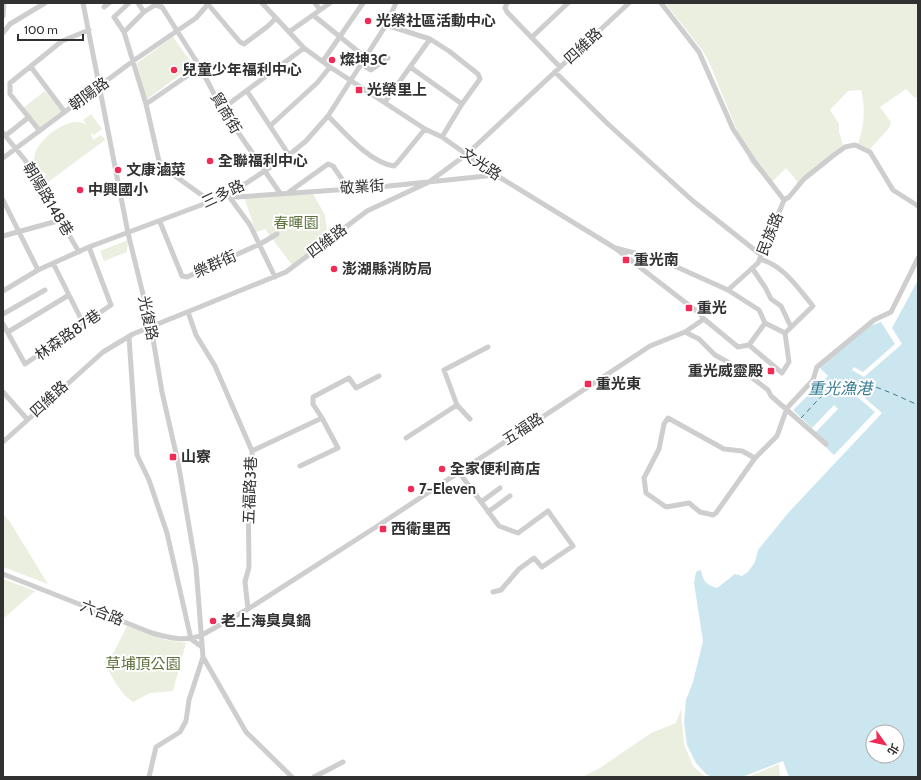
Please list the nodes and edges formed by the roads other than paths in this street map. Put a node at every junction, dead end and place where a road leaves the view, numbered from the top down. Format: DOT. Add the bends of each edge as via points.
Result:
graph roads {
  1 [pos="4,3"];
  2 [pos="44,3"];
  3 [pos="83,3"];
  4 [pos="109,3"];
  5 [pos="129,3"];
  6 [pos="138,3"];
  7 [pos="208,3"];
  8 [pos="262,3"];
  9 [pos="315,3"];
  10 [pos="330,3"];
  11 [pos="363,3"];
  12 [pos="396,3"];
  13 [pos="507,3"];
  14 [pos="568,3"];
  15 [pos="629,3"];
  16 [pos="661,3"];
  17 [pos="104,8"];
  18 [pos="320,10"];
  19 [pos="144,12"];
  20 [pos="313,15"];
  21 [pos="3,16"];
  22 [pos="276,18"];
  23 [pos="386,25"];
  24 [pos="89,30"];
  25 [pos="176,31"];
  26 [pos="124,32"];
  27 [pos="289,32"];
  28 [pos="3,33"];
  29 [pos="338,37"];
  30 [pos="532,37"];
  31 [pos="430,39"];
  32 [pos="304,48"];
  33 [pos="365,57"];
  34 [pos="388,58"];
  35 [pos="133,61"];
  36 [pos="323,61"];
  37 [pos="361,64"];
  38 [pos="31,67"];
  39 [pos="200,67"];
  40 [pos="330,67"];
  41 [pos="410,67"];
  42 [pos="560,67"];
  43 [pos="556,72"];
  44 [pos="351,81"];
  45 [pos="100,86"];
  46 [pos="247,91"];
  47 [pos="385,102"];
  48 [pos="146,104"];
  49 [pos="462,104"];
  50 [pos="222,109"];
  51 [pos="64,111"];
  52 [pos="328,116"];
  53 [pos="29,117"];
  54 [pos="270,126"];
  55 [pos="425,129"];
  56 [pos="39,130"];
  57 [pos="4,134"];
  58 [pos="442,137"];
  59 [pos="16,147"];
  60 [pos="467,154"];
  61 [pos="289,155"];
  62 [pos="3,158"];
  63 [pos="264,173"];
  64 [pos="496,175"];
  65 [pos="430,182"];
  66 [pos="348,188"];
  67 [pos="288,193"];
  68 [pos="280,194"];
  69 [pos="228,195"];
  70 [pos="3,200"];
  71 [pos="784,200"];
  72 [pos="210,201"];
  73 [pos="918,206"];
  74 [pos="61,220"];
  75 [pos="160,222"];
  76 [pos="20,231"];
  77 [pos="128,233"];
  78 [pos="277,234"];
  79 [pos="3,236"];
  80 [pos="260,244"];
  81 [pos="89,247"];
  82 [pos="615,248"];
  83 [pos="79,252"];
  84 [pos="760,257"];
  85 [pos="918,258"];
  86 [pos="53,263"];
  87 [pos="752,268"];
  88 [pos="38,270"];
  89 [pos="275,277"];
  90 [pos="45,290"];
  91 [pos="728,290"];
  92 [pos="3,291"];
  93 [pos="69,296"];
  94 [pos="188,312"];
  95 [pos="3,314"];
  96 [pos="704,319"];
  97 [pos="83,323"];
  98 [pos="765,323"];
  99 [pos="3,324"];
  100 [pos="792,326"];
  101 [pos="151,327"];
  102 [pos="8,332"];
  103 [pos="685,332"];
  104 [pos="785,333"];
  105 [pos="128,337"];
  106 [pos="749,344"];
  107 [pos="488,347"];
  108 [pos="379,376"];
  109 [pos="3,392"];
  110 [pos="457,405"];
  111 [pos="787,408"];
  112 [pos="322,418"];
  113 [pos="27,419"];
  114 [pos="470,419"];
  115 [pos="406,438"];
  116 [pos="3,442"];
  117 [pos="826,444"];
  118 [pos="252,451"];
  119 [pos="755,458"];
  120 [pos="300,466"];
  121 [pos="458,471"];
  122 [pos="500,488"];
  123 [pos="510,496"];
  124 [pos="481,502"];
  125 [pos="488,512"];
  126 [pos="3,574"];
  127 [pos="493,592"];
  128 [pos="248,609"];
  129 [pos="202,635"];
  130 [pos="191,640"];
  131 [pos="202,647"];
  132 [pos="203,657"];
  133 [pos="343,762"];
  134 [pos="149,777"];
  135 [pos="292,777"];
  136 [pos="314,777"];
  1 -- 21 [label="street"];
  2 -- 28 [label="street" via="10,24"];
  3 -- 24 [label="street, 光復路"];
  4 -- 17 [label="street"];
  5 -- 26 [label="street" via="114,17"];
  6 -- 19 [label="street"];
  7 -- 22 [label="street" via="244,44"];
  7 -- 25 [label="street" via="196,18"];
  8 -- 22 [label="street, 文光路"];
  9 -- 18 [label="street"];
  10 -- 18 [label="street"];
  11 -- 29 [label="street"];
  12 -- 23 [label="street, 三多路"];
  13 -- 30 [label="street" via="507,12"];
  14 -- 30 [label="street"];
  15 -- 42 [label="street, 四維路"];
  16 -- 71 [label="street" via="699,52 733,129"];
  18 -- 20 [label="street"];
  19 -- 25 [label="street, 貿商街" via="158,5 162,7"];
  19 -- 26 [label="street"];
  20 -- 27 [label="street"];
  20 -- 29 [label="street"];
  22 -- 27 [label="street, 文光路"];
  23 -- 31 [label="street"];
  23 -- 33 [label="street, 三多路"];
  24 -- 38 [label="street" via="62,41"];
  24 -- 45 [label="street, 光復路"];
  25 -- 35 [label="street, 朝陽路"];
  25 -- 39 [label="street, 貿商街"];
  26 -- 35 [label="street"];
  27 -- 32 [label="street, 文光路"];
  29 -- 33 [label="street"];
  29 -- 36 [label="street"];
  30 -- 42 [label="street"];
  31 -- 41 [label="street"];
  31 -- 49 [label="street" via="478,74 480,79"];
  32 -- 36 [label="street, 文光路"];
  32 -- 46 [label="street"];
  33 -- 37 [label="street, 三多路"];
  34 -- 37 [label="street" via="370,70"];
  35 -- 45 [label="street, 朝陽路"];
  35 -- 48 [label="street"];
  36 -- 40 [label="street, 文光路"];
  37 -- 44 [label="street, 三多路"];
  38 -- 51 [label="street"];
  38 -- 53 [label="street" via="10,83 10,94"];
  39 -- 48 [label="street"];
  39 -- 50 [label="street, 貿商街"];
  40 -- 44 [label="street, 文光路"];
  40 -- 54 [label="street" via="317,83"];
  41 -- 47 [label="street"];
  41 -- 49 [label="street"];
  42 -- 43 [label="street, 四維路"];
  43 -- 60 [label="street, 四維路"];
  43 -- 84 [label="street" via="609,125"];
  44 -- 47 [label="street, 文光路"];
  44 -- 52 [label="street, 三多路"];
  45 -- 51 [label="street, 朝陽路"];
  45 -- 77 [label="street, 光復路"];
  46 -- 50 [label="street"];
  46 -- 54 [label="street"];
  47 -- 55 [label="street, 文光路"];
  48 -- 72 [label="street" via="164,168"];
  49 -- 58 [label="street"];
  50 -- 63 [label="street, 貿商街"];
  51 -- 56 [label="street, 朝陽路"];
  52 -- 55 [label="street" via="363,151 394,166"];
  52 -- 61 [label="street, 三多路" via="306,141"];
  53 -- 56 [label="street"];
  53 -- 57 [label="street"];
  54 -- 61 [label="street"];
  55 -- 58 [label="street, 文光路"];
  56 -- 59 [label="street, 朝陽路"];
  57 -- 59 [label="street, 朝陽路148巷"];
  58 -- 60 [label="street, 文光路"];
  59 -- 62 [label="street, 朝陽路"];
  59 -- 74 [label="street, 朝陽路148巷"];
  60 -- 64 [label="street, 文光路"];
  60 -- 65 [label="street, 四維路"];
  61 -- 63 [label="street, 三多路"];
  63 -- 68 [label="street, 貿商街"];
  63 -- 69 [label="street, 三多路"];
  64 -- 65 [label="street, 敬業街"];
  64 -- 82 [label="street, 文光路"];
  65 -- 66 [label="street, 敬業街"];
  65 -- 89 [label="street, 四維路" via="368,211 286,272"];
  66 -- 67 [label="street, 敬業街"];
  66 -- 67 [label="street" via="333,166 328,164"];
  67 -- 68 [label="street, 敬業街"];
  68 -- 69 [label="street, 敬業街" via="237,197"];
  69 -- 72 [label="street, 三多路"];
  69 -- 80 [label="street" via="250,225"];
  70 -- 76 [label="street"];
  71 -- 73 [label="street, 民族路" via="804,179 845,147 855,145 870,152 893,190"];
  71 -- 84 [label="street, 民族路"];
  72 -- 75 [label="street, 三多路"];
  74 -- 76 [label="street"];
  74 -- 83 [label="street, 朝陽路148巷"];
  75 -- 77 [label="street, 三多路"];
  75 -- 80 [label="street, 樂群街" via="182,276 187,277"];
  76 -- 79 [label="street"];
  76 -- 88 [label="street"];
  77 -- 81 [label="street, 三多路"];
  77 -- 101 [label="street, 光復路"];
  78 -- 80 [label="street, 樂群街"];
  80 -- 89 [label="street"];
  81 -- 83 [label="street, 三多路"];
  81 -- 97 [label="street, 林森路87巷" via="111,305"];
  82 -- 91 [label="street" via="659,259"];
  82 -- 96 [label="street, 文光路"];
  83 -- 86 [label="street, 三多路"];
  84 -- 87 [label="street, 民族路"];
  84 -- 100 [label="street" via="785,272 813,306"];
  85 -- 111 [label="street" via="891,312 874,320 817,366 813,380"];
  86 -- 88 [label="street, 三多路"];
  86 -- 93 [label="street"];
  87 -- 91 [label="street, 民族路"];
  87 -- 100 [label="street" via="771,300 781,306"];
  88 -- 92 [label="street, 三多路"];
  89 -- 94 [label="street, 四維路"];
  90 -- 95 [label="street"];
  91 -- 98 [label="street" via="760,310"];
  93 -- 97 [label="street"];
  93 -- 102 [label="street"];
  94 -- 101 [label="street, 四維路"];
  94 -- 118 [label="street, 五福路3巷" via="196,335 215,366"];
  96 -- 103 [label="street, 五福路"];
  96 -- 106 [label="street, 文光路" via="738,347"];
  97 -- 102 [label="street, 林森路87巷" via="26,364"];
  98 -- 104 [label="street"];
  98 -- 106 [label="street"];
  99 -- 102 [label="street"];
  100 -- 104 [label="street"];
  101 -- 105 [label="street, 四維路"];
  101 -- 129 [label="street, 光復路" via="194,550"];
  103 -- 111 [label="street" via="699,339 715,356 742,370"];
  103 -- 121 [label="street, 五福路" via="650,346"];
  104 -- 106 [label="street" via="789,362 782,373"];
  105 -- 113 [label="street, 四維路" via="103,352"];
  105 -- 130 [label="street" via="138,455 167,533"];
  107 -- 110 [label="street" via="444,370"];
  108 -- 112 [label="street" via="356,388 349,378 314,397 313,404"];
  109 -- 113 [label="street"];
  110 -- 114 [label="street"];
  110 -- 115 [label="street"];
  111 -- 117 [label="street"];
  111 -- 119 [label="street" via="777,436"];
  112 -- 118 [label="street"];
  112 -- 120 [label="street" via="338,448"];
  113 -- 116 [label="street, 四維路"];
  118 -- 128 [label="street, 五福路3巷" via="252,478 248,481 249,567 245,582"];
  119 -- 119 [label="street" via="714,515 700,512 689,503 666,507 646,493 644,478 659,449 664,424 668,418 724,449 742,451"];
  121 -- 124 [label="street"];
  121 -- 128 [label="street, 五福路"];
  122 -- 124 [label="street"];
  123 -- 125 [label="street"];
  124 -- 125 [label="street"];
  125 -- 127 [label="street" via="499,526 518,533 548,511 573,546 542,568 534,558 519,569 501,590"];
  126 -- 130 [label="street, 六合路" via="152,633"];
  128 -- 129 [label="street, 五福路"];
  129 -- 130 [label="street"];
  129 -- 131 [label="street, 光復路"];
  130 -- 131 [label="street"];
  131 -- 132 [label="street, 光復路"];
  132 -- 134 [label="street" via="189,700 186,721 180,732 156,747"];
  132 -- 135 [label="street" via="246,732"];
  133 -- 136 [label="street"];
}
